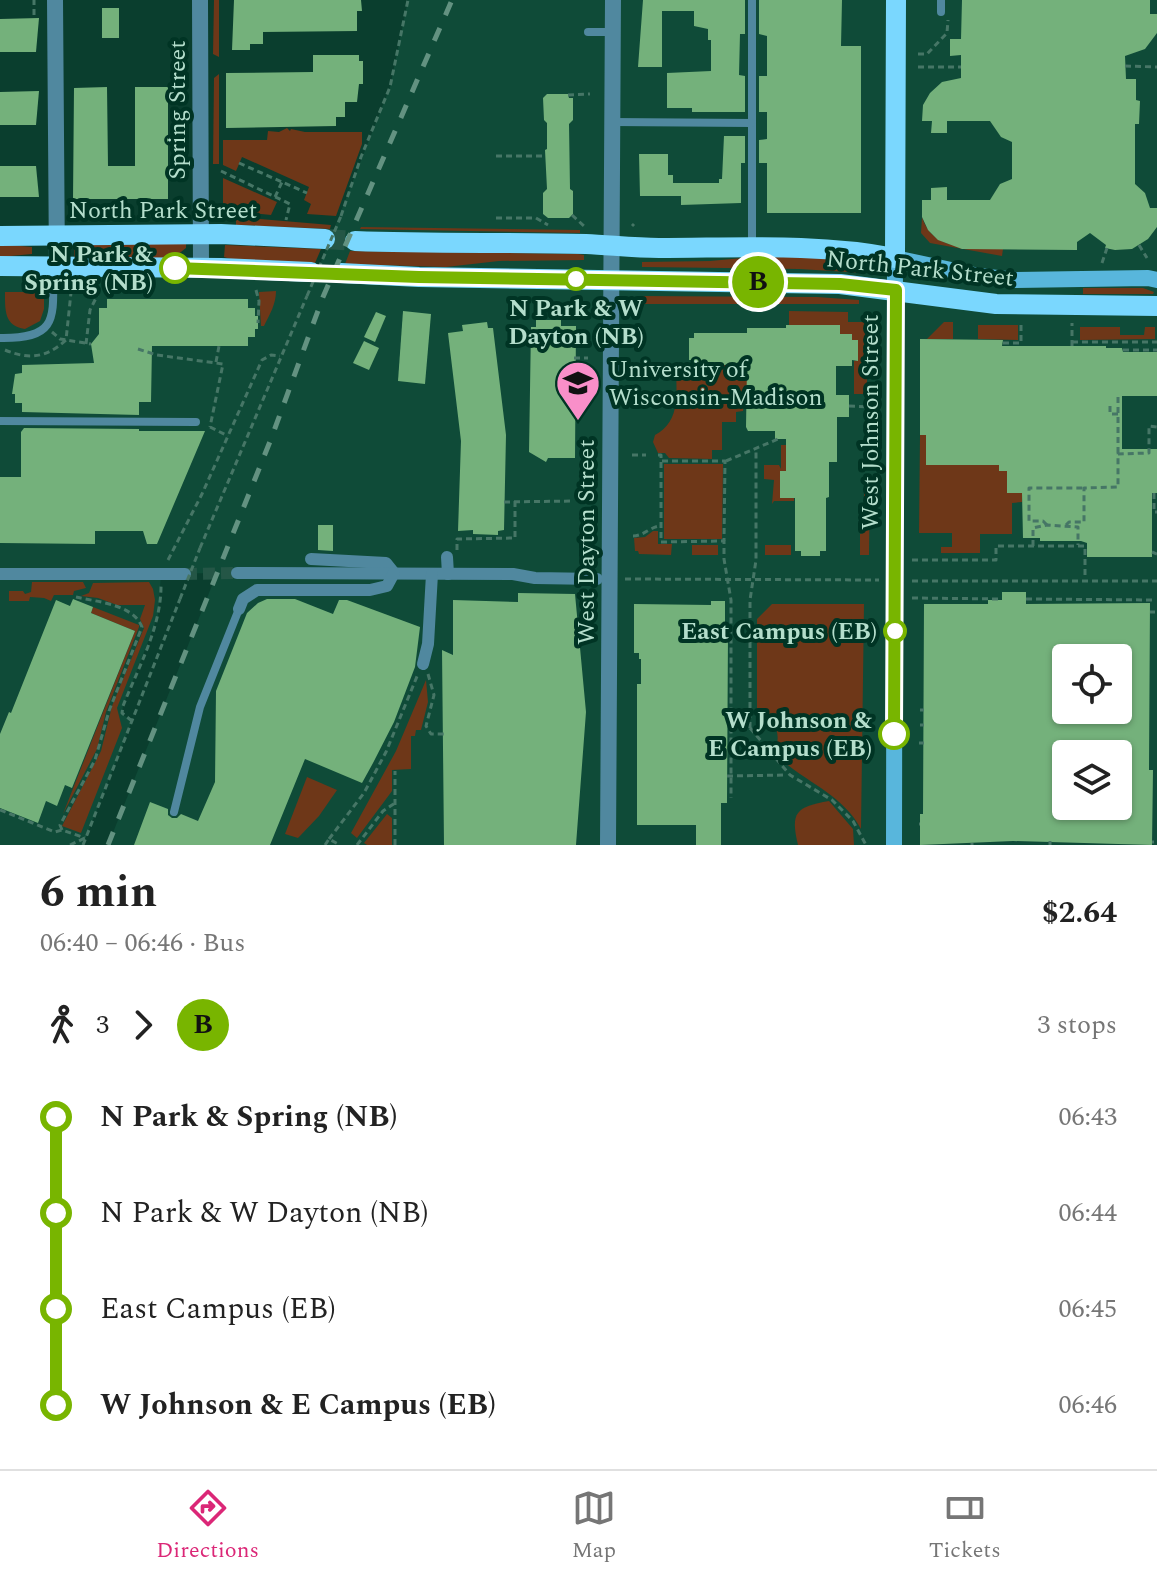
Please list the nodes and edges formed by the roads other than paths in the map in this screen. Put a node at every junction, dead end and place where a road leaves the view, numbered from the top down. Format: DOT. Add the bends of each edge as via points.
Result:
graph roads {
  1 [pos="55,0"];
  2 [pos="200,0"];
  3 [pos="613,0"];
  4 [pos="752,0"];
  5 [pos="896,0"];
  6 [pos="941,0"];
  7 [pos="944,11"];
  8 [pos="588,32"];
  9 [pos="612,32"];
  10 [pos="612,122"];
  11 [pos="752,123"];
  12 [pos="201,234"];
  13 [pos="0,236"];
  14 [pos="57,236"];
  15 [pos="325,239"];
  16 [pos="355,241"];
  17 [pos="612,247"];
  18 [pos="752,247"];
  19 [pos="895,258"];
  20 [pos="0,266"];
  21 [pos="55,266"];
  22 [pos="201,268"];
  23 [pos="311,272"];
  24 [pos="341,273"];
  25 [pos="610,279"];
  26 [pos="1157,280"];
  27 [pos="896,290"];
  28 [pos="1157,306"];
  29 [pos="0,338"];
  30 [pos="0,421"];
  31 [pos="196,422"];
  32 [pos="447,557"];
  33 [pos="311,559"];
  34 [pos="237,573"];
  35 [pos="394,573"];
  36 [pos="0,574"];
  37 [pos="185,574"];
  38 [pos="432,574"];
  39 [pos="453,574"];
  40 [pos="597,579"];
  41 [pos="239,609"];
  42 [pos="422,666"];
  43 [pos="174,812"];
  44 [pos="608,845"];
  45 [pos="894,845"];
  1 -- 14 [label="street"];
  2 -- 12 [label="street, Spring Street"];
  3 -- 9 [label="street, West Dayton Street"];
  4 -- 11 [label="lane"];
  5 -- 19 [label="main road, West Johnson Street"];
  6 -- 7 [label="lane"];
  8 -- 9 [label="lane"];
  9 -- 10 [label="street, West Dayton Street"];
  10 -- 11 [label="lane"];
  10 -- 17 [label="street, West Dayton Street"];
  11 -- 18 [label="lane"];
  12 -- 14 [label="main road, North Park Street"];
  12 -- 15 [label="main road, North Park Street"];
  12 -- 22 [label="street, Spring Street"];
  13 -- 14 [label="main road, North Park Street"];
  14 -- 21 [label="street"];
  16 -- 17 [label="main road, North Park Street"];
  17 -- 18 [label="main road, North Park Street"];
  17 -- 25 [label="street, West Dayton Street"];
  18 -- 19 [label="main road, North Park Street"];
  19 -- 26 [label="main road, North Park Street" via="1016,280"];
  19 -- 27 [label="main road, West Johnson Street"];
  20 -- 21 [label="main road"];
  21 -- 22 [label="main road"];
  21 -- 29 [label="lane" via="46,327 31,336"];
  22 -- 23 [label="main road"];
  24 -- 25 [label="main road, North Park Street"];
  25 -- 27 [label="main road, North Park Street"];
  25 -- 44 [label="street, West Dayton Street"];
  27 -- 28 [label="main road, North Park Street" via="996,304"];
  27 -- 45 [label="main road, West Johnson Street"];
  30 -- 31 [label="lane"];
  32 -- 39 [label="street"];
  33 -- 35 [label="street" via="386,563"];
  34 -- 35 [label="street"];
  35 -- 38 [label="street"];
  35 -- 41 [label="street" via="387,586 370,590 257,590"];
  36 -- 37 [label="street"];
  38 -- 39 [label="street"];
  38 -- 42 [label="street"];
  39 -- 40 [label="street"];
  41 -- 43 [label="lane" via="200,707"];
}
